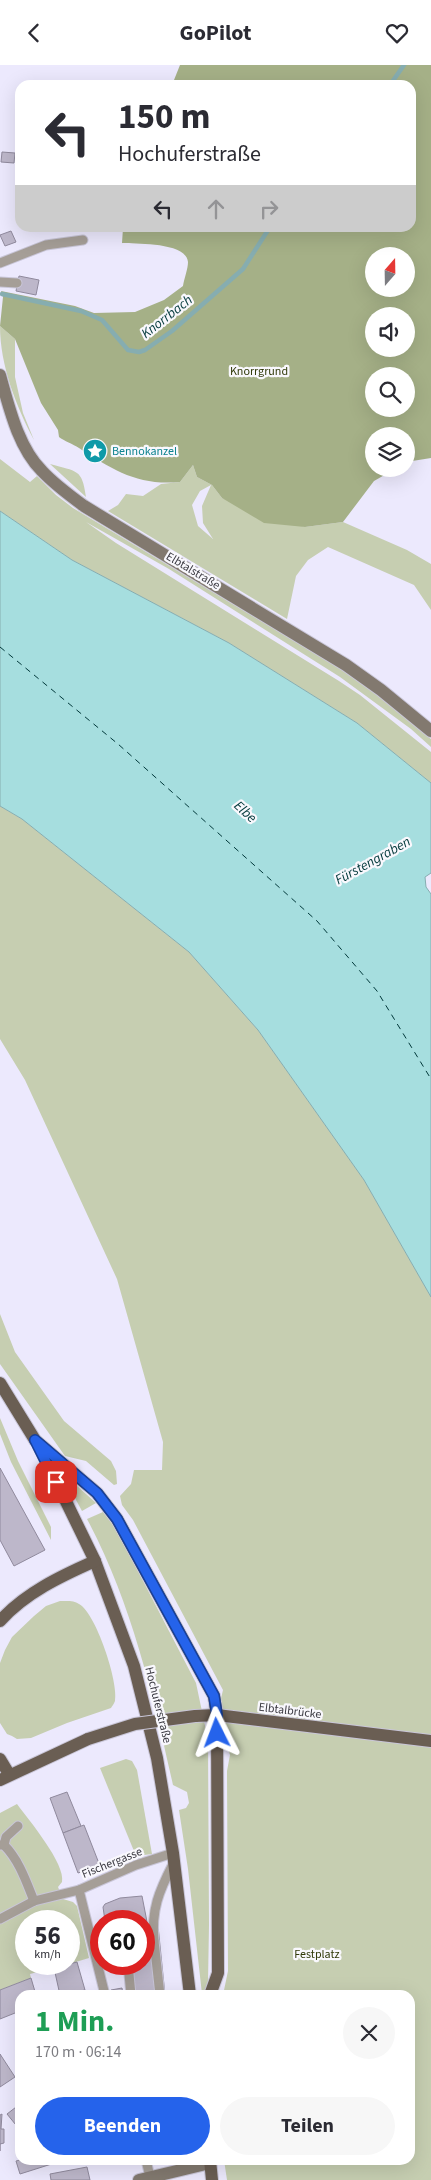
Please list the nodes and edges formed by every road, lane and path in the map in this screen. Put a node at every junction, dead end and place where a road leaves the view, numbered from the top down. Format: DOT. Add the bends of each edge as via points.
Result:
graph roads {
  1 [pos="83,240"];
  2 [pos="1,259"];
  3 [pos="0,282"];
  4 [pos="17,283"];
  5 [pos="0,375"];
  6 [pos="431,731"];
  7 [pos="0,1383"];
  8 [pos="35,1440"];
  9 [pos="95,1561"];
  10 [pos="0,1621"];
  11 [pos="217,1715"];
  12 [pos="431,1741"];
  13 [pos="0,1759"];
  14 [pos="4,1777"];
  15 [pos="18,1825"];
  16 [pos="2,1845"];
  17 [pos="173,1858"];
  18 [pos="78,1890"];
  19 [pos="34,1901"];
  20 [pos="154,1910"];
  21 [pos="0,1919"];
  22 [pos="155,1950"];
  23 [pos="129,1975"];
  24 [pos="104,1990"];
  25 [pos="131,1990"];
  26 [pos="159,1990"];
  27 [pos="189,1990"];
  28 [pos="212,1990"];
  29 [pos="146,2165"];
  30 [pos="199,2165"];
  31 [pos="210,2165"];
  32 [pos="167,2176"];
  33 [pos="145,2178"];
  34 [pos="212,2180"];
  1 -- 2 [label="lane" via="46,245"];
  3 -- 4 [label="lane"];
  5 -- 6 [label="street, Elbtalstraße" via="27,451 41,471 67,493 346,665"];
  7 -- 8 [label="main road"];
  8 -- 9 [label="main road, Hochuferstraße"];
  8 -- 11 [label="main road" via="97,1493 117,1519 214,1696"];
  9 -- 10 [label="main road" via="42,1588"];
  9 -- 17 [label="main road, Hochuferstraße" via="134,1666 157,1758"];
  11 -- 12 [label="main road, Elbtalbrücke"];
  11 -- 14 [label="main road, Elbtalbrücke, bridge" via="135,1724 88,1739"];
  11 -- 28 [label="main road" via="218,1973"];
  13 -- 14 [label="main road"];
  15 -- 16 [label="lane"];
  16 -- 19 [label="lane" via="21,1869"];
  17 -- 18 [label="lane, Fischergasse" via="136,1865"];
  17 -- 20 [label="lane" via="158,1891"];
  17 -- 27 [label="main road, Hochuferstraße"];
  18 -- 19 [label="lane"];
  18 -- 24 [label="lane, Fischergasse"];
  19 -- 21 [label="lane"];
  22 -- 26 [label="lane"];
  23 -- 25 [label="lane"];
  29 -- 33 [label="lane"];
  30 -- 32 [label="street"];
  31 -- 34 [label="main road"];
  32 -- 33 [label="street"];
}
